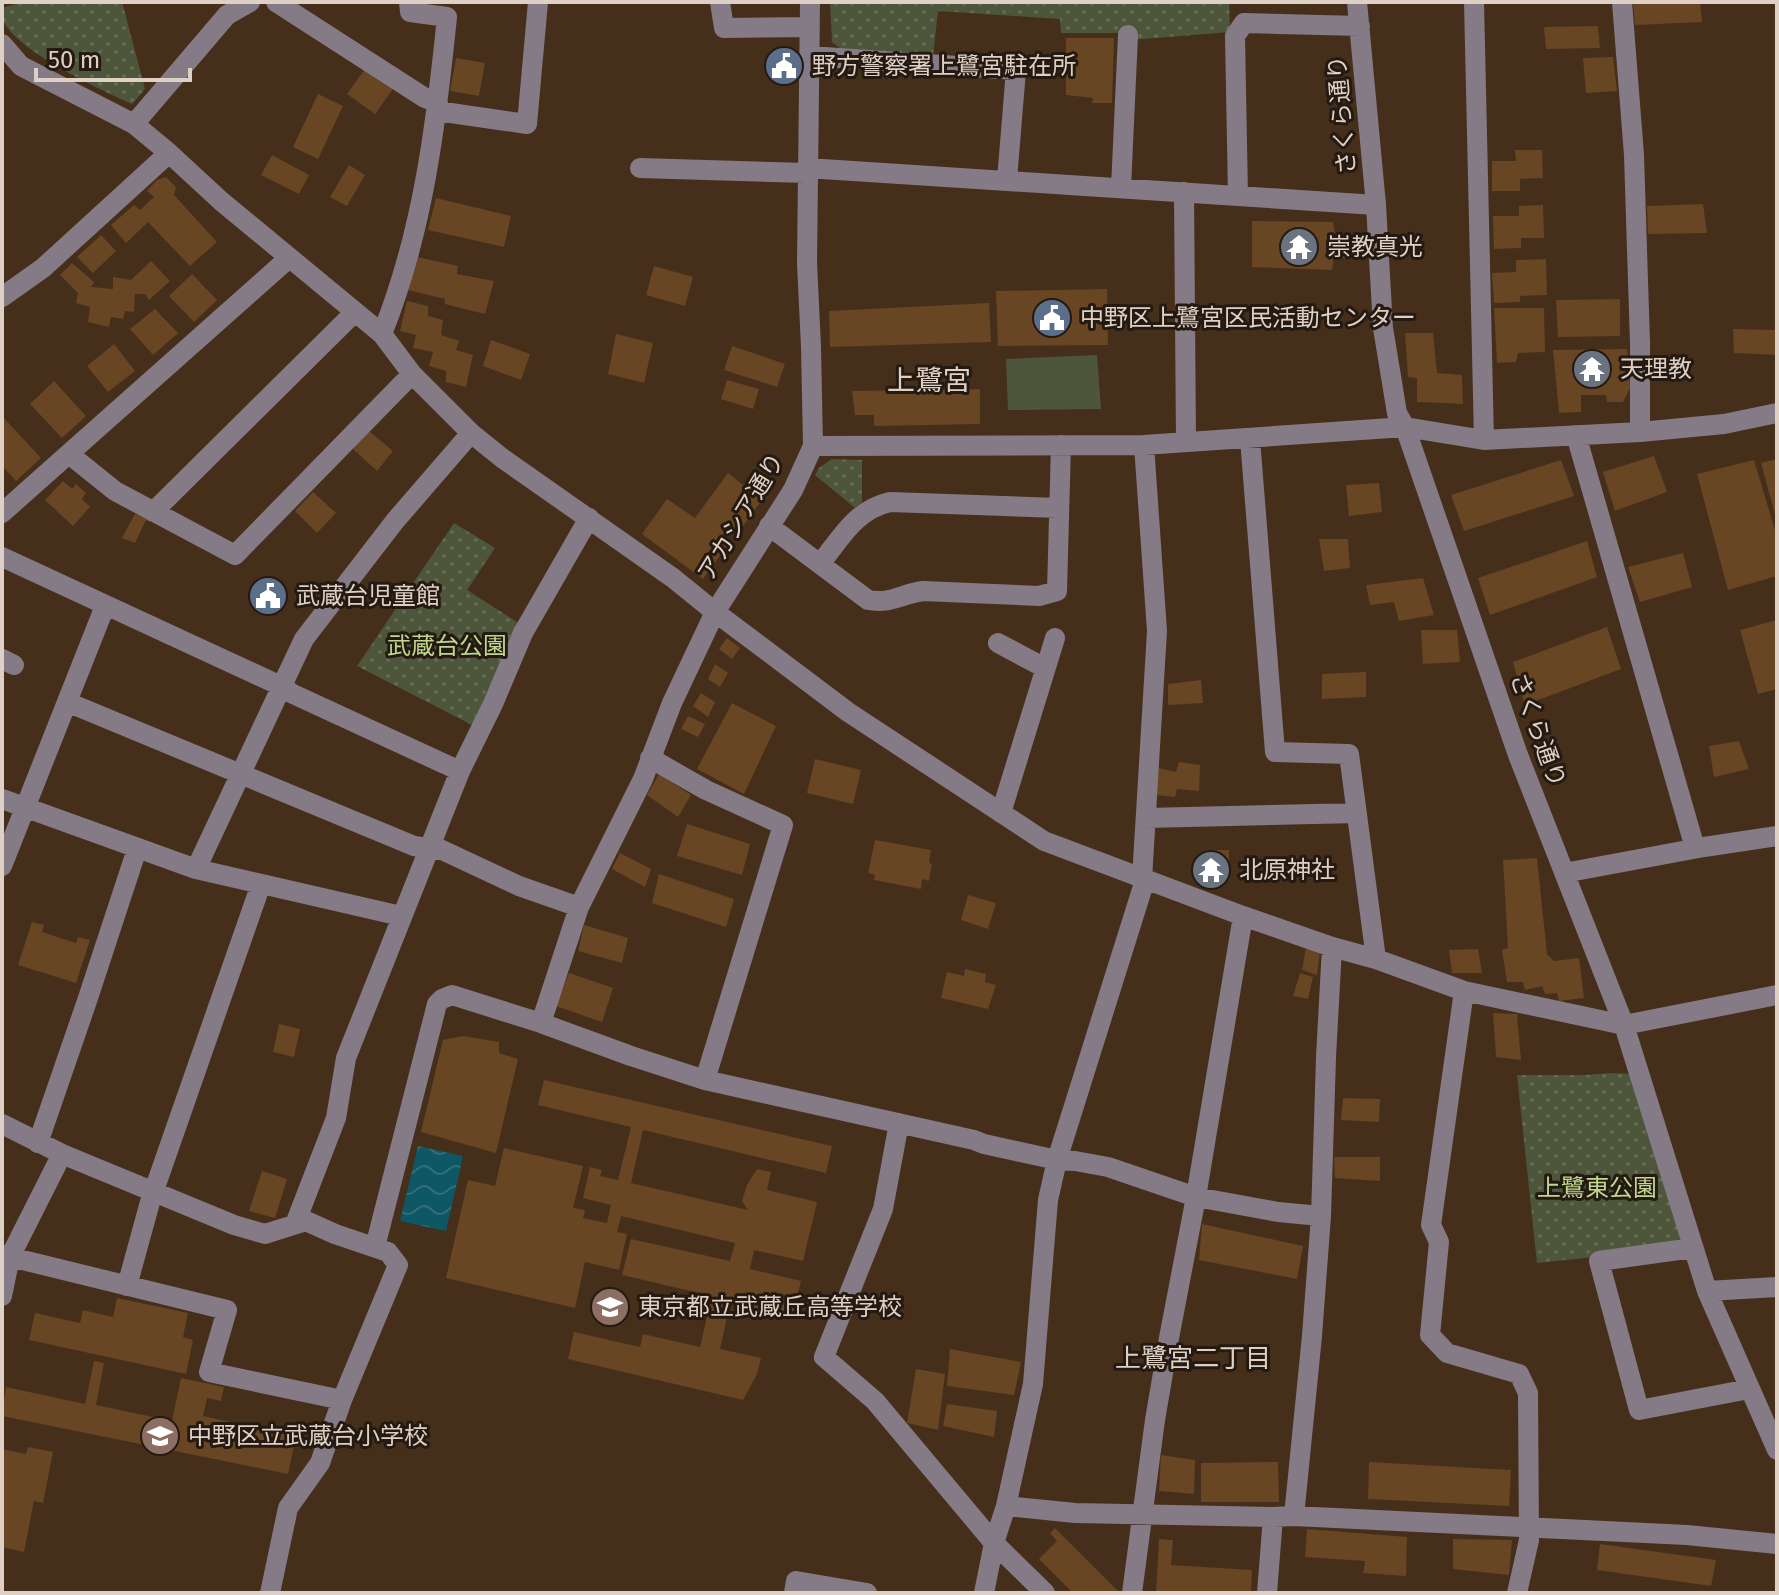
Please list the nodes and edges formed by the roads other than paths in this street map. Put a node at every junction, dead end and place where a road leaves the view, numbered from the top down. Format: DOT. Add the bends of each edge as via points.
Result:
graph roads {
  1 [pos="250,2"];
  2 [pos="276,2"];
  3 [pos="409,2"];
  4 [pos="538,2"];
  5 [pos="720,2"];
  6 [pos="810,2"];
  7 [pos="1357,2"];
  8 [pos="1474,2"];
  9 [pos="1622,2"];
  10 [pos="1360,26"];
  11 [pos="810,27"];
  12 [pos="1128,35"];
  13 [pos="2,44"];
  14 [pos="810,56"];
  15 [pos="438,107"];
  16 [pos="134,124"];
  17 [pos="169,153"];
  18 [pos="640,168"];
  19 [pos="807,170"];
  20 [pos="1007,180"];
  21 [pos="1121,188"];
  22 [pos="1184,192"];
  23 [pos="1238,196"];
  24 [pos="1376,205"];
  25 [pos="289,258"];
  26 [pos="2,297"];
  27 [pos="355,312"];
  28 [pos="382,334"];
  29 [pos="412,374"];
  30 [pos="1777,413"];
  31 [pos="1405,427"];
  32 [pos="1640,432"];
  33 [pos="471,433"];
  34 [pos="1576,435"];
  35 [pos="1250,439"];
  36 [pos="1484,440"];
  37 [pos="1186,442"];
  38 [pos="1061,445"];
  39 [pos="1144,445"];
  40 [pos="813,446"];
  41 [pos="69,454"];
  42 [pos="1059,508"];
  43 [pos="153,512"];
  44 [pos="2,513"];
  45 [pos="589,518"];
  46 [pos="769,526"];
  47 [pos="2,557"];
  48 [pos="820,564"];
  49 [pos="105,606"];
  50 [pos="715,612"];
  51 [pos="1055,638"];
  52 [pos="998,643"];
  53 [pos="1045,668"];
  54 [pos="281,686"];
  55 [pos="67,702"];
  56 [pos="650,758"];
  57 [pos="460,771"];
  58 [pos="240,773"];
  59 [pos="2,799"];
  60 [pos="25,808"];
  61 [pos="1001,813"];
  62 [pos="1357,813"];
  63 [pos="1146,818"];
  64 [pos="1777,836"];
  65 [pos="429,848"];
  66 [pos="1695,848"];
  67 [pos="137,849"];
  68 [pos="2,866"];
  69 [pos="196,869"];
  70 [pos="1564,873"];
  71 [pos="1144,880"];
  72 [pos="261,884"];
  73 [pos="579,907"];
  74 [pos="401,916"];
  75 [pos="1243,916"];
  76 [pos="1332,947"];
  77 [pos="1376,959"];
  78 [pos="1464,991"];
  79 [pos="1777,995"];
  80 [pos="541,1023"];
  81 [pos="1624,1025"];
  82 [pos="705,1080"];
  83 [pos="899,1123"];
  84 [pos="2,1124"];
  85 [pos="38,1143"];
  86 [pos="62,1154"];
  87 [pos="1057,1160"];
  88 [pos="154,1192"];
  89 [pos="1196,1197"];
  90 [pos="1321,1216"];
  91 [pos="295,1224"];
  92 [pos="375,1247"];
  93 [pos="1693,1248"];
  94 [pos="6,1256"];
  95 [pos="127,1286"];
  96 [pos="1777,1287"];
  97 [pos="1707,1291"];
  98 [pos="2,1296"];
  99 [pos="1749,1389"];
  100 [pos="342,1400"];
  101 [pos="1777,1450"];
  102 [pos="1006,1506"];
  103 [pos="1143,1515"];
  104 [pos="1283,1517"];
  105 [pos="1529,1528"];
  106 [pos="994,1543"];
  107 [pos="1777,1544"];
  108 [pos="270,1593"];
  109 [pos="794,1593"];
  110 [pos="867,1593"];
  111 [pos="984,1593"];
  112 [pos="1045,1593"];
  113 [pos="1132,1593"];
  114 [pos="1267,1593"];
  115 [pos="1517,1593"];
  1 -- 16 [label="street" via="227,15"];
  2 -- 15 [label="street"];
  3 -- 15 [label="street" via="410,12 447,17"];
  4 -- 15 [label="street" via="527,124"];
  5 -- 11 [label="street" via="724,28"];
  6 -- 11 [label="street, アカシア通り"];
  7 -- 10 [label="street, さくら通り"];
  8 -- 36 [label="street"];
  9 -- 32 [label="street" via="1634,155"];
  10 -- 23 [label="street" via="1244,23 1235,36"];
  10 -- 24 [label="street, さくら通り"];
  11 -- 14 [label="street, アカシア通り"];
  12 -- 21 [label="street"];
  13 -- 16 [label="street" via="21,66"];
  14 -- 19 [label="street, アカシア通り"];
  14 -- 20 [label="street" via="1016,70"];
  15 -- 28 [label="street" via="423,201"];
  16 -- 17 [label="street"];
  17 -- 25 [label="street"];
  17 -- 26 [label="street" via="43,268"];
  18 -- 19 [label="street"];
  19 -- 20 [label="street"];
  19 -- 40 [label="street, アカシア通り"];
  20 -- 21 [label="street"];
  21 -- 22 [label="street"];
  22 -- 23 [label="street"];
  22 -- 37 [label="street"];
  23 -- 24 [label="street"];
  24 -- 31 [label="street, さくら通り" via="1383,328 1397,413"];
  25 -- 27 [label="street"];
  25 -- 41 [label="street"];
  27 -- 28 [label="street"];
  27 -- 43 [label="street"];
  28 -- 29 [label="street"];
  29 -- 33 [label="street"];
  29 -- 43 [label="street" via="235,555"];
  30 -- 32 [label="street"];
  31 -- 35 [label="street"];
  31 -- 36 [label="street"];
  31 -- 70 [label="street, さくら通り"];
  32 -- 34 [label="street"];
  33 -- 45 [label="street"];
  33 -- 54 [label="street" via="304,639"];
  34 -- 36 [label="street"];
  34 -- 66 [label="street"];
  35 -- 37 [label="street"];
  35 -- 62 [label="street" via="1275,752 1349,754"];
  37 -- 39 [label="street"];
  38 -- 39 [label="street"];
  38 -- 40 [label="street"];
  38 -- 42 [label="street"];
  39 -- 63 [label="street" via="1157,631"];
  40 -- 46 [label="street, アカシア通り"];
  41 -- 43 [label="street" via="115,491"];
  41 -- 44 [label="street"];
  42 -- 48 [label="street" via="890,502 855,519"];
  42 -- 48 [label="street" via="1057,591 1048,594 923,591 881,602 868,600"];
  45 -- 50 [label="street"];
  45 -- 57 [label="street" via="523,633"];
  46 -- 48 [label="street"];
  46 -- 50 [label="street, アカシア通り"];
  47 -- 49 [label="street"];
  49 -- 54 [label="street"];
  49 -- 55 [label="street"];
  50 -- 56 [label="street, アカシア通り"];
  50 -- 61 [label="street" via="848,712"];
  51 -- 53 [label="street"];
  52 -- 53 [label="street"];
  53 -- 61 [label="street"];
  54 -- 57 [label="street"];
  54 -- 58 [label="street"];
  55 -- 58 [label="street"];
  55 -- 60 [label="street"];
  56 -- 73 [label="street, アカシア通り"];
  56 -- 82 [label="street" via="783,825"];
  57 -- 65 [label="street"];
  58 -- 65 [label="street"];
  58 -- 69 [label="street"];
  59 -- 60 [label="street"];
  60 -- 67 [label="street"];
  60 -- 68 [label="street"];
  61 -- 71 [label="street" via="1044,841"];
  62 -- 63 [label="street"];
  62 -- 77 [label="street"];
  63 -- 71 [label="street"];
  64 -- 66 [label="street"];
  65 -- 73 [label="street"];
  65 -- 74 [label="street"];
  66 -- 70 [label="street"];
  67 -- 69 [label="street"];
  67 -- 85 [label="street"];
  69 -- 72 [label="street"];
  70 -- 81 [label="street, さくら通り"];
  71 -- 75 [label="street"];
  71 -- 87 [label="street"];
  72 -- 74 [label="street"];
  72 -- 88 [label="street"];
  73 -- 80 [label="street, アカシア通り"];
  74 -- 91 [label="street" via="346,1058 336,1118"];
  75 -- 76 [label="street"];
  75 -- 89 [label="street"];
  76 -- 77 [label="street"];
  76 -- 90 [label="street"];
  77 -- 78 [label="street"];
  78 -- 81 [label="street"];
  78 -- 105 [label="street" via="1431,1225 1439,1242 1430,1335 1447,1353 1519,1374 1528,1393"];
  79 -- 81 [label="street"];
  80 -- 82 [label="street"];
  80 -- 92 [label="street" via="452,995 437,1004"];
  81 -- 93 [label="street, さくら通り"];
  82 -- 83 [label="street"];
  83 -- 87 [label="street"];
  83 -- 106 [label="street" via="883,1209 824,1357 875,1401"];
  84 -- 85 [label="street"];
  85 -- 86 [label="street"];
  86 -- 88 [label="street"];
  86 -- 94 [label="street"];
  87 -- 89 [label="street" via="1108,1167"];
  87 -- 102 [label="street" via="1048,1200 1033,1384"];
  88 -- 91 [label="street" via="265,1234"];
  88 -- 95 [label="street"];
  89 -- 90 [label="street"];
  89 -- 103 [label="street" via="1166,1351"];
  90 -- 104 [label="street" via="1312,1336"];
  91 -- 92 [label="street" via="306,1221"];
  92 -- 100 [label="street" via="388,1252 398,1265"];
  93 -- 97 [label="street, さくら通り"];
  93 -- 99 [label="street" via="1599,1261 1639,1410"];
  94 -- 95 [label="street"];
  94 -- 98 [label="street"];
  95 -- 100 [label="street" via="227,1310 209,1372"];
  96 -- 97 [label="street"];
  97 -- 99 [label="street, さくら通り"];
  99 -- 101 [label="street, さくら通り"];
  100 -- 108 [label="street" via="320,1463 288,1508"];
  102 -- 103 [label="street"];
  102 -- 106 [label="street"];
  103 -- 104 [label="street"];
  103 -- 113 [label="street"];
  104 -- 105 [label="street"];
  104 -- 114 [label="street"];
  105 -- 107 [label="street"];
  105 -- 115 [label="street"];
  106 -- 111 [label="street"];
  106 -- 112 [label="street"];
  109 -- 110 [label="street" via="796,1581"];
}
